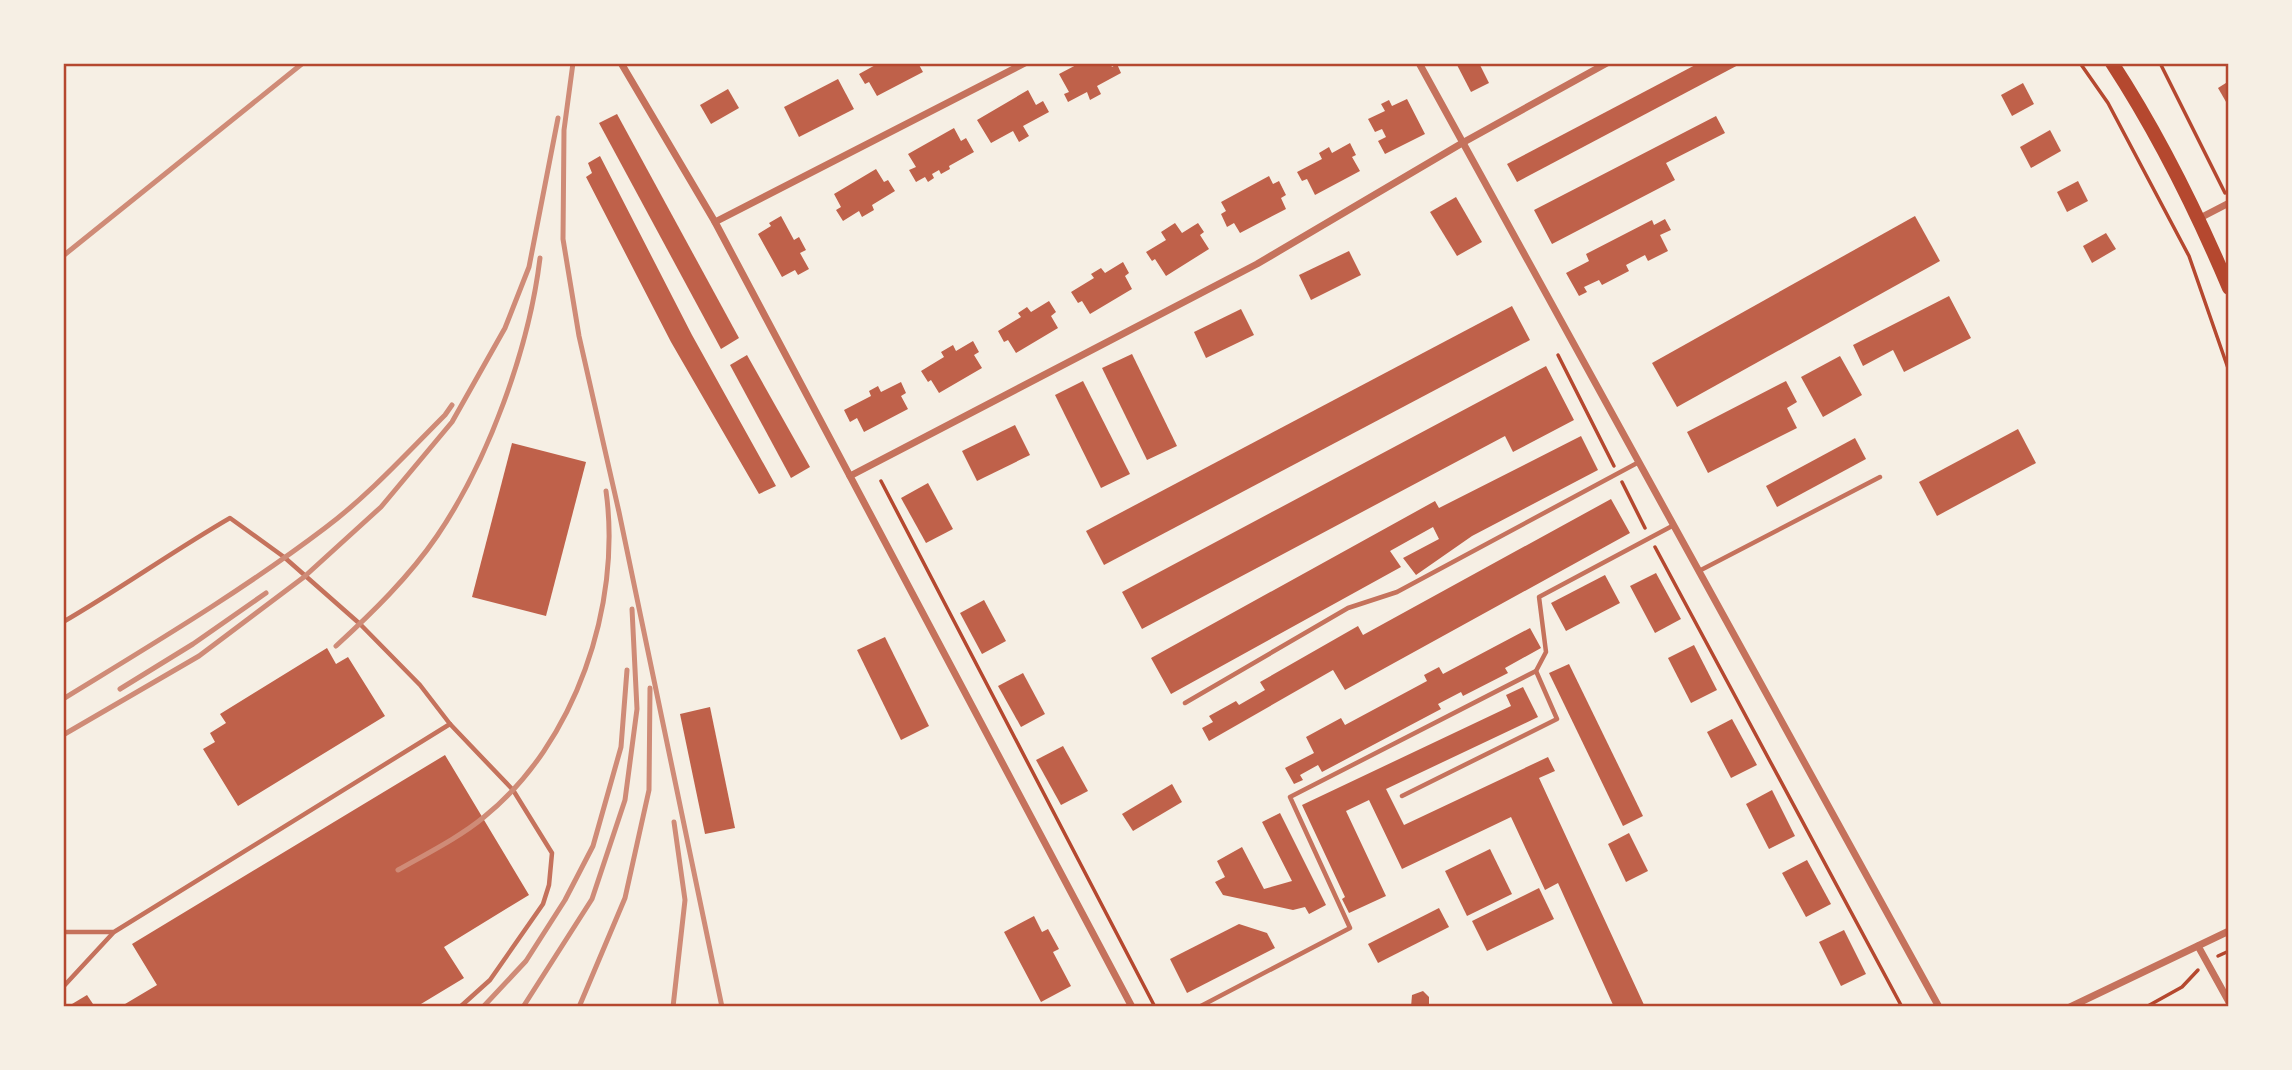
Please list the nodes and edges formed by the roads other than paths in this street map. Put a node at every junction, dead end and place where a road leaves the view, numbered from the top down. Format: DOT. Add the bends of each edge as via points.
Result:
graph roads {
  1 [pos="621,63"];
  2 [pos="1026,63"];
  3 [pos="1419,63"];
  4 [pos="1606,63"];
  5 [pos="2112,63"];
  6 [pos="1464,142"];
  7 [pos="2229,202"];
  8 [pos="2200,218"];
  9 [pos="715,222"];
  10 [pos="2229,288"];
  11 [pos="1640,461"];
  12 [pos="850,476"];
  13 [pos="1880,477"];
  14 [pos="1674,525"];
  15 [pos="1699,571"];
  16 [pos="63,622"];
  17 [pos="1536,671"];
  18 [pos="1185,703"];
  19 [pos="450,724"];
  20 [pos="1402,796"];
  21 [pos="2229,931"];
  22 [pos="63,932"];
  23 [pos="114,932"];
  24 [pos="2198,946"];
  25 [pos="63,987"];
  26 [pos="2229,1002"];
  27 [pos="460,1007"];
  28 [pos="1132,1007"];
  29 [pos="1199,1007"];
  30 [pos="1939,1007"];
  31 [pos="2070,1007"];
  1 -- 9 [label="street"];
  2 -- 9 [label="street"];
  3 -- 6 [label="street"];
  4 -- 6 [label="street"];
  5 -- 8 [label="main road" via="2144,112"];
  6 -- 11 [label="street"];
  6 -- 12 [label="street" via="1257,264"];
  7 -- 8 [label="street"];
  8 -- 10 [label="main road"];
  9 -- 12 [label="street"];
  11 -- 14 [label="street"];
  11 -- 18 [label="lane" via="1397,592 1348,608"];
  12 -- 28 [label="street"];
  13 -- 15 [label="lane"];
  14 -- 15 [label="street"];
  14 -- 17 [label="lane" via="1539,597 1546,652"];
  15 -- 30 [label="street"];
  16 -- 19 [label="lane" via="230,518 284,557 360,624 420,685"];
  17 -- 20 [label="lane" via="1557,719"];
  17 -- 29 [label="lane" via="1290,797 1350,929"];
  19 -- 23 [label="lane"];
  19 -- 27 [label="lane" via="513,790 552,853 543,904 490,980"];
  21 -- 24 [label="street"];
  22 -- 23 [label="lane"];
  23 -- 25 [label="lane"];
  24 -- 26 [label="street"];
  24 -- 31 [label="street"];
}
